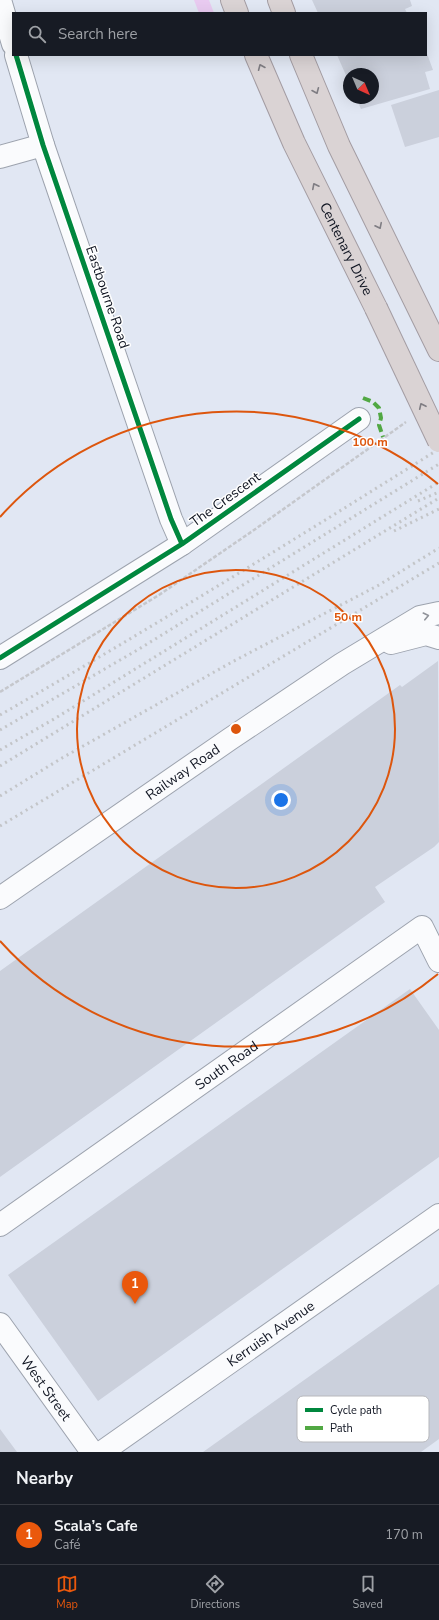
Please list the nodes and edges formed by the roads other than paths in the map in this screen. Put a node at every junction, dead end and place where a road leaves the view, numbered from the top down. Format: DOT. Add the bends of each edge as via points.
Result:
graph roads {
  1 [pos="0,0"];
  2 [pos="232,0"];
  3 [pos="278,0"];
  4 [pos="237,12"];
  5 [pos="284,12"];
  6 [pos="12,41"];
  7 [pos="16,56"];
  8 [pos="256,56"];
  9 [pos="301,56"];
  10 [pos="43,145"];
  11 [pos="0,157"];
  12 [pos="439,350"];
  13 [pos="359,419"];
  14 [pos="439,441"];
  15 [pos="182,544"];
  16 [pos="439,613"];
  17 [pos="439,638"];
  18 [pos="369,649"];
  19 [pos="0,658"];
  20 [pos="0,898"];
  21 [pos="439,961"];
  22 [pos="439,1215"];
  23 [pos="0,1225"];
  24 [pos="0,1324"];
  25 [pos="92,1452"];
  26 [pos="102,1452"];
  1 -- 6 [label="street"];
  2 -- 4 [label="highway"];
  3 -- 5 [label="highway"];
  7 -- 10 [label="street, Eastbourne Road"];
  14 -- 8 [label="highway, Centenary Drive, one-way, bridge" via="294,143"];
  9 -- 12 [label="highway, one-way" via="339,146"];
  10 -- 11 [label="street"];
  10 -- 15 [label="street, Eastbourne Road" via="171,519"];
  13 -- 15 [label="street, The Crescent"];
  15 -- 19 [label="street, The Crescent"];
  18 -- 16 [label="street, Railway Road, one-way" via="420,617"];
  17 -- 18 [label="street, Railway Road" via="426,634"];
  18 -- 20 [label="street, Railway Road" via="342,664 230,739"];
  21 -- 23 [label="street, South Road" via="422,927"];
  22 -- 26 [label="street, Kerruish Avenue"];
  24 -- 25 [label="street, West Street"];
}
